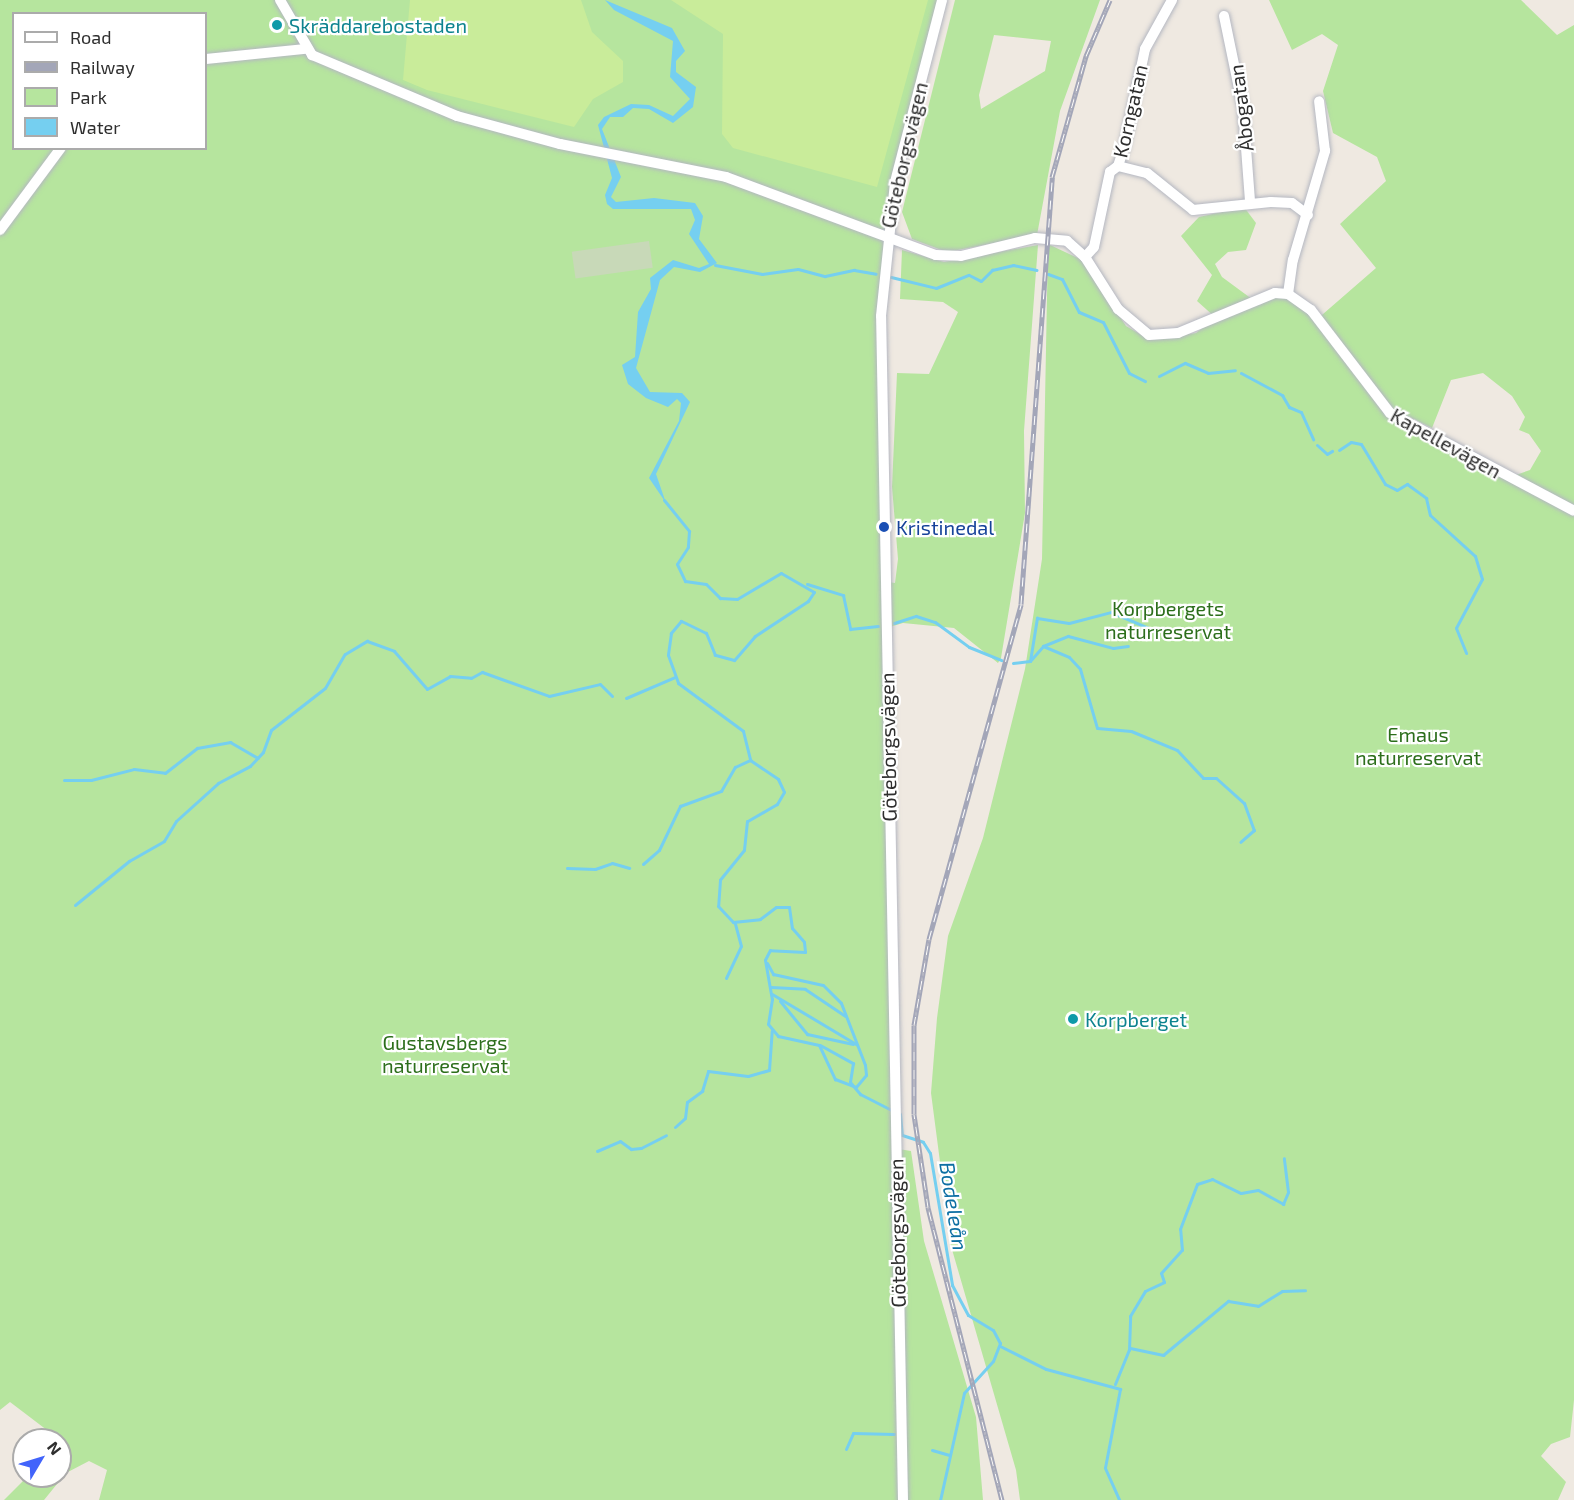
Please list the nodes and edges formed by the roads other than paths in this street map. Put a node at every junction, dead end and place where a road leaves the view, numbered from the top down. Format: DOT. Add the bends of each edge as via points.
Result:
graph roads {
  1 [pos="280,0"];
  2 [pos="942,0"];
  3 [pos="1172,0"];
  4 [pos="1224,16"];
  5 [pos="305,49"];
  6 [pos="207,59"];
  7 [pos="1319,101"];
  8 [pos="60,150"];
  9 [pos="1118,166"];
  10 [pos="1250,201"];
  11 [pos="1308,215"];
  12 [pos="0,230"];
  13 [pos="886,237"];
  14 [pos="1085,257"];
  15 [pos="1288,294"];
  16 [pos="1574,511"];
  17 [pos="903,1500"];
  1 -- 5 [label="street"];
  2 -- 13 [label="street, Göteborgsvägen"];
  3 -- 9 [label="street, Korngatan" via="1145,49"];
  4 -- 10 [label="street, Åbogatan" via="1243,108"];
  5 -- 6 [label="street"];
  5 -- 13 [label="street" via="335,68 429,107 776,192"];
  7 -- 11 [label="street" via="1325,151"];
  8 -- 12 [label="street"];
  9 -- 10 [label="street" via="1148,173 1193,210"];
  9 -- 14 [label="street, Korngatan" via="1110,172 1094,246"];
  10 -- 11 [label="street" via="1292,203"];
  11 -- 15 [label="street"];
  13 -- 14 [label="street" via="946,257 1045,237 1074,244"];
  13 -- 17 [label="street, Göteborgsvägen" via="882,378"];
  14 -- 15 [label="street" via="1118,309 1134,327 1156,337 1178,333 1275,292"];
  15 -- 16 [label="street, Kapellevägen" via="1311,310 1390,413"];
}
